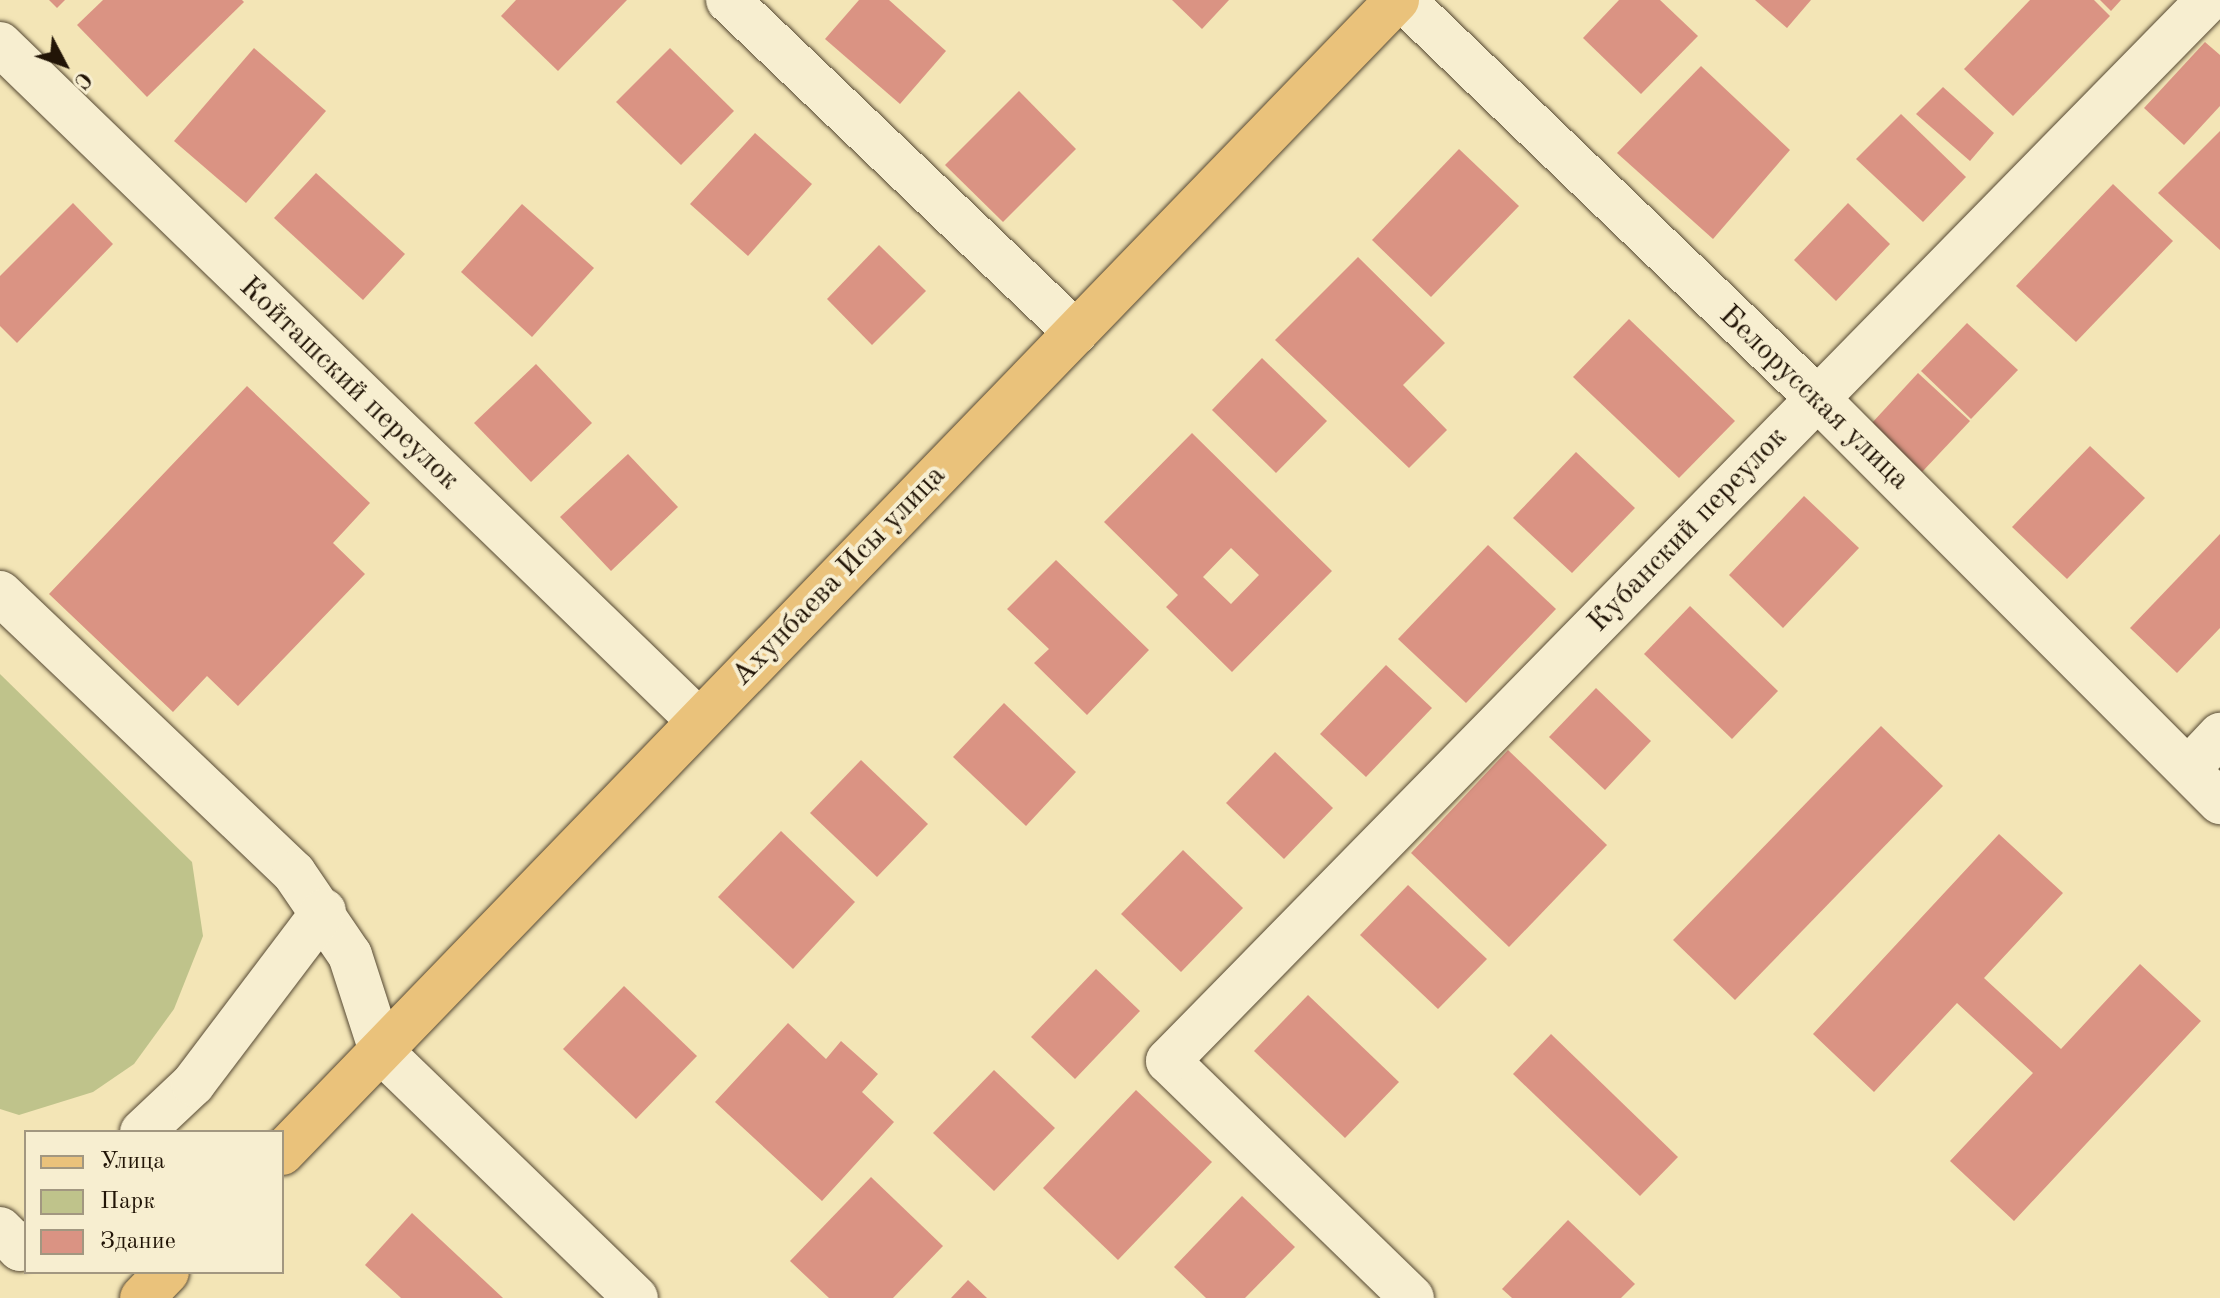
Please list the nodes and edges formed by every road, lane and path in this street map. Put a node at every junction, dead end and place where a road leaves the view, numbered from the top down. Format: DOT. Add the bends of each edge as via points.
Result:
graph roads {
  1 [pos="728,0"];
  2 [pos="1400,0"];
  3 [pos="2208,0"];
  4 [pos="0,44"];
  5 [pos="1076,332"];
  6 [pos="1817,398"];
  7 [pos="0,593"];
  8 [pos="699,721"];
  9 [pos="2220,735"];
  10 [pos="2188,769"];
  11 [pos="2220,802"];
  12 [pos="324,911"];
  13 [pos="381,1051"];
  14 [pos="144,1130"];
  15 [pos="284,1151"];
  16 [pos="0,1229"];
  17 [pos="24,1245"];
  18 [pos="165,1274"];
  19 [pos="142,1298"];
  20 [pos="636,1298"];
  21 [pos="1412,1298"];
  1 -- 5 [label="street"];
  2 -- 5 [label="main road, Ахунбаева Исы улица"];
  2 -- 6 [label="street, Белорусская улица"];
  3 -- 6 [label="street, Кубанский переулок"];
  4 -- 8 [label="street, Койташский переулок"];
  5 -- 8 [label="main road, Ахунбаева Исы улица"];
  6 -- 10 [label="street, Белорусская улица"];
  6 -- 21 [label="street, Кубанский переулок" via="1168,1061"];
  7 -- 12 [label="street" via="294,873"];
  8 -- 13 [label="main road, Ахунбаева Исы улица"];
  9 -- 10 [label="street"];
  10 -- 11 [label="street, Белорусская улица"];
  12 -- 13 [label="street" via="350,955"];
  12 -- 14 [label="street" via="193,1084"];
  13 -- 15 [label="main road, Ахунбаева Исы улица"];
  13 -- 20 [label="street"];
  16 -- 17 [label="street" via="20,1249"];
  18 -- 19 [label="main road"];
}
